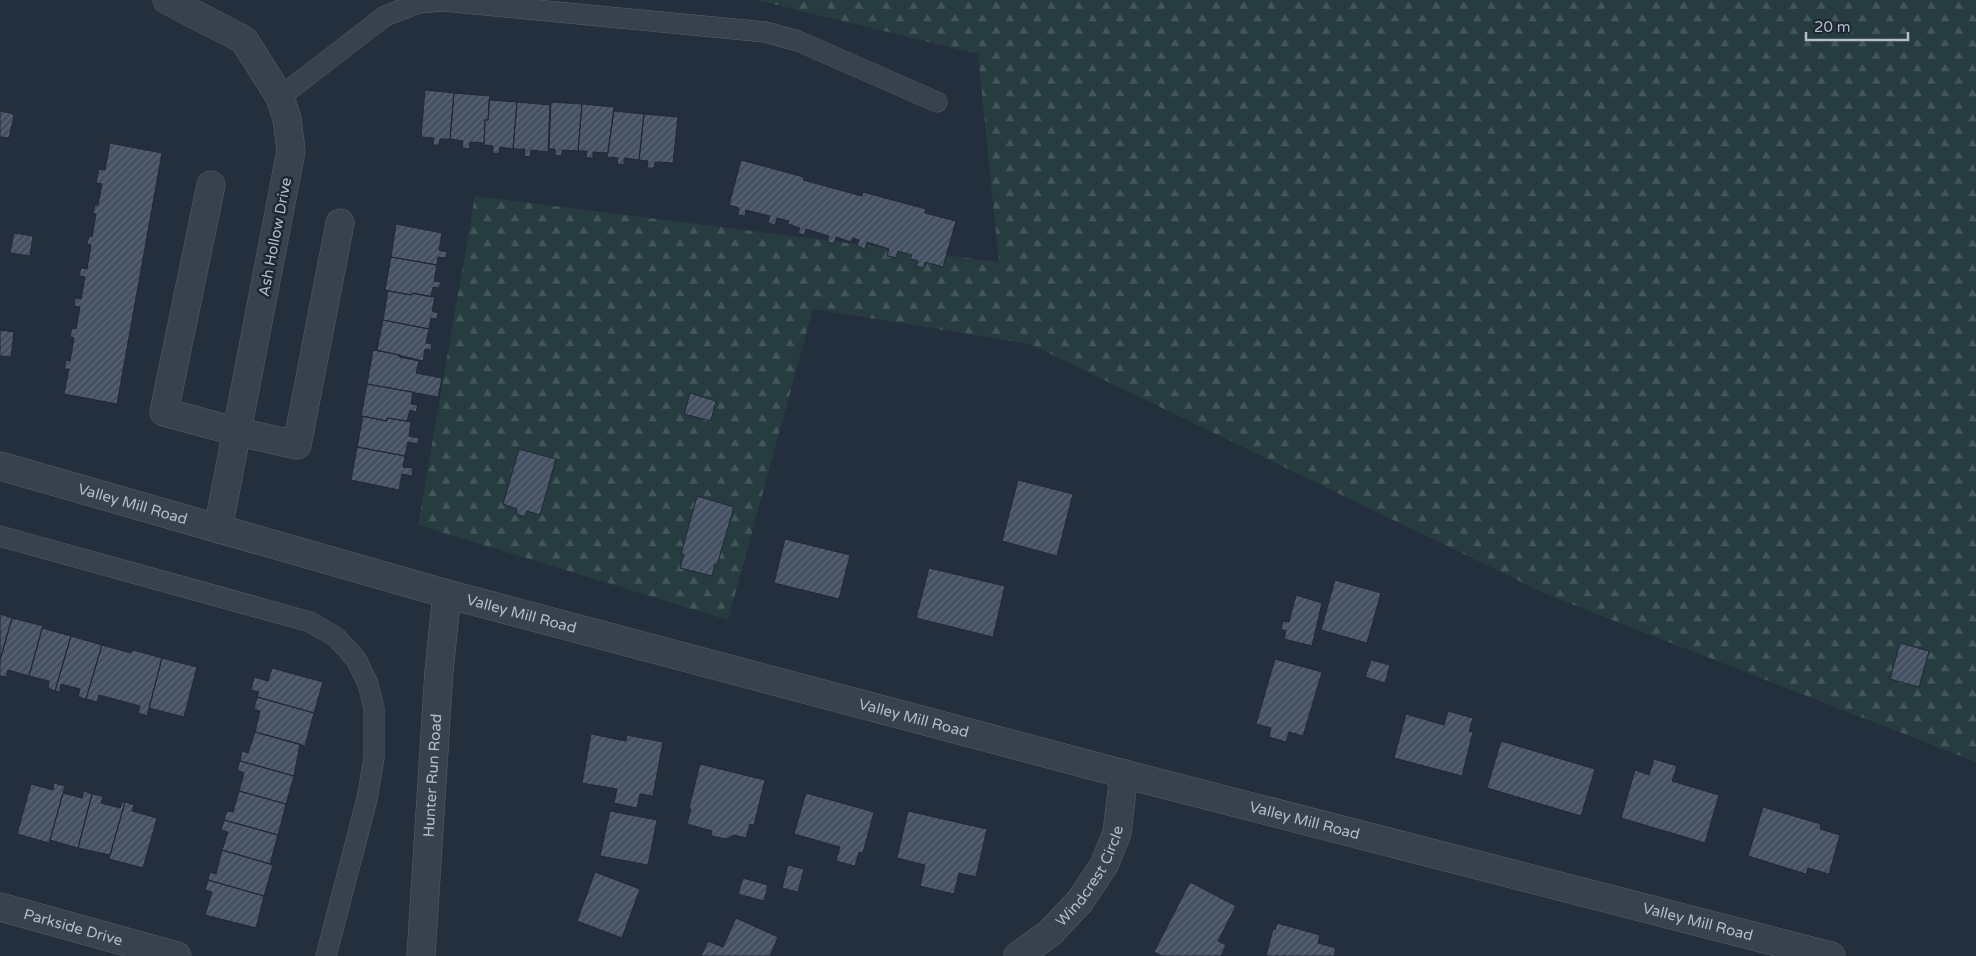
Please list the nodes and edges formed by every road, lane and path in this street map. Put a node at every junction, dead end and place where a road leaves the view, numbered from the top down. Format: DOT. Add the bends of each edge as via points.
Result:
graph roads {
  1 [pos="167,0"];
  2 [pos="280,97"];
  3 [pos="936,102"];
  4 [pos="211,185"];
  5 [pos="340,222"];
  6 [pos="238,432"];
  7 [pos="0,466"];
  8 [pos="218,529"];
  9 [pos="0,536"];
  10 [pos="447,594"];
  11 [pos="1124,774"];
  12 [pos="0,907"];
  13 [pos="177,956"];
  14 [pos="326,956"];
  15 [pos="421,956"];
  16 [pos="1018,956"];
  17 [pos="1831,956"];
  1 -- 2 [label="street, Ash Hollow Drive" via="244,40"];
  2 -- 3 [label="lane" via="385,16 419,3 443,0 765,32 798,41"];
  2 -- 6 [label="street, Ash Hollow Drive" via="291,151"];
  4 -- 6 [label="street" via="164,412"];
  5 -- 6 [label="street" via="297,445"];
  6 -- 8 [label="street, Ash Hollow Drive"];
  7 -- 8 [label="street, Valley Mill Road"];
  8 -- 10 [label="street, Valley Mill Road"];
  9 -- 14 [label="lane" via="310,622 336,637 356,659 368,684 374,708 374,758 367,799"];
  10 -- 11 [label="street, Valley Mill Road"];
  10 -- 15 [label="street, Hunter Run Road"];
  11 -- 16 [label="street, Windcrest Circle" via="1117,833 1104,865 1080,901 1056,927"];
  11 -- 17 [label="street, Valley Mill Road"];
  12 -- 13 [label="street, Parkside Drive"];
}
